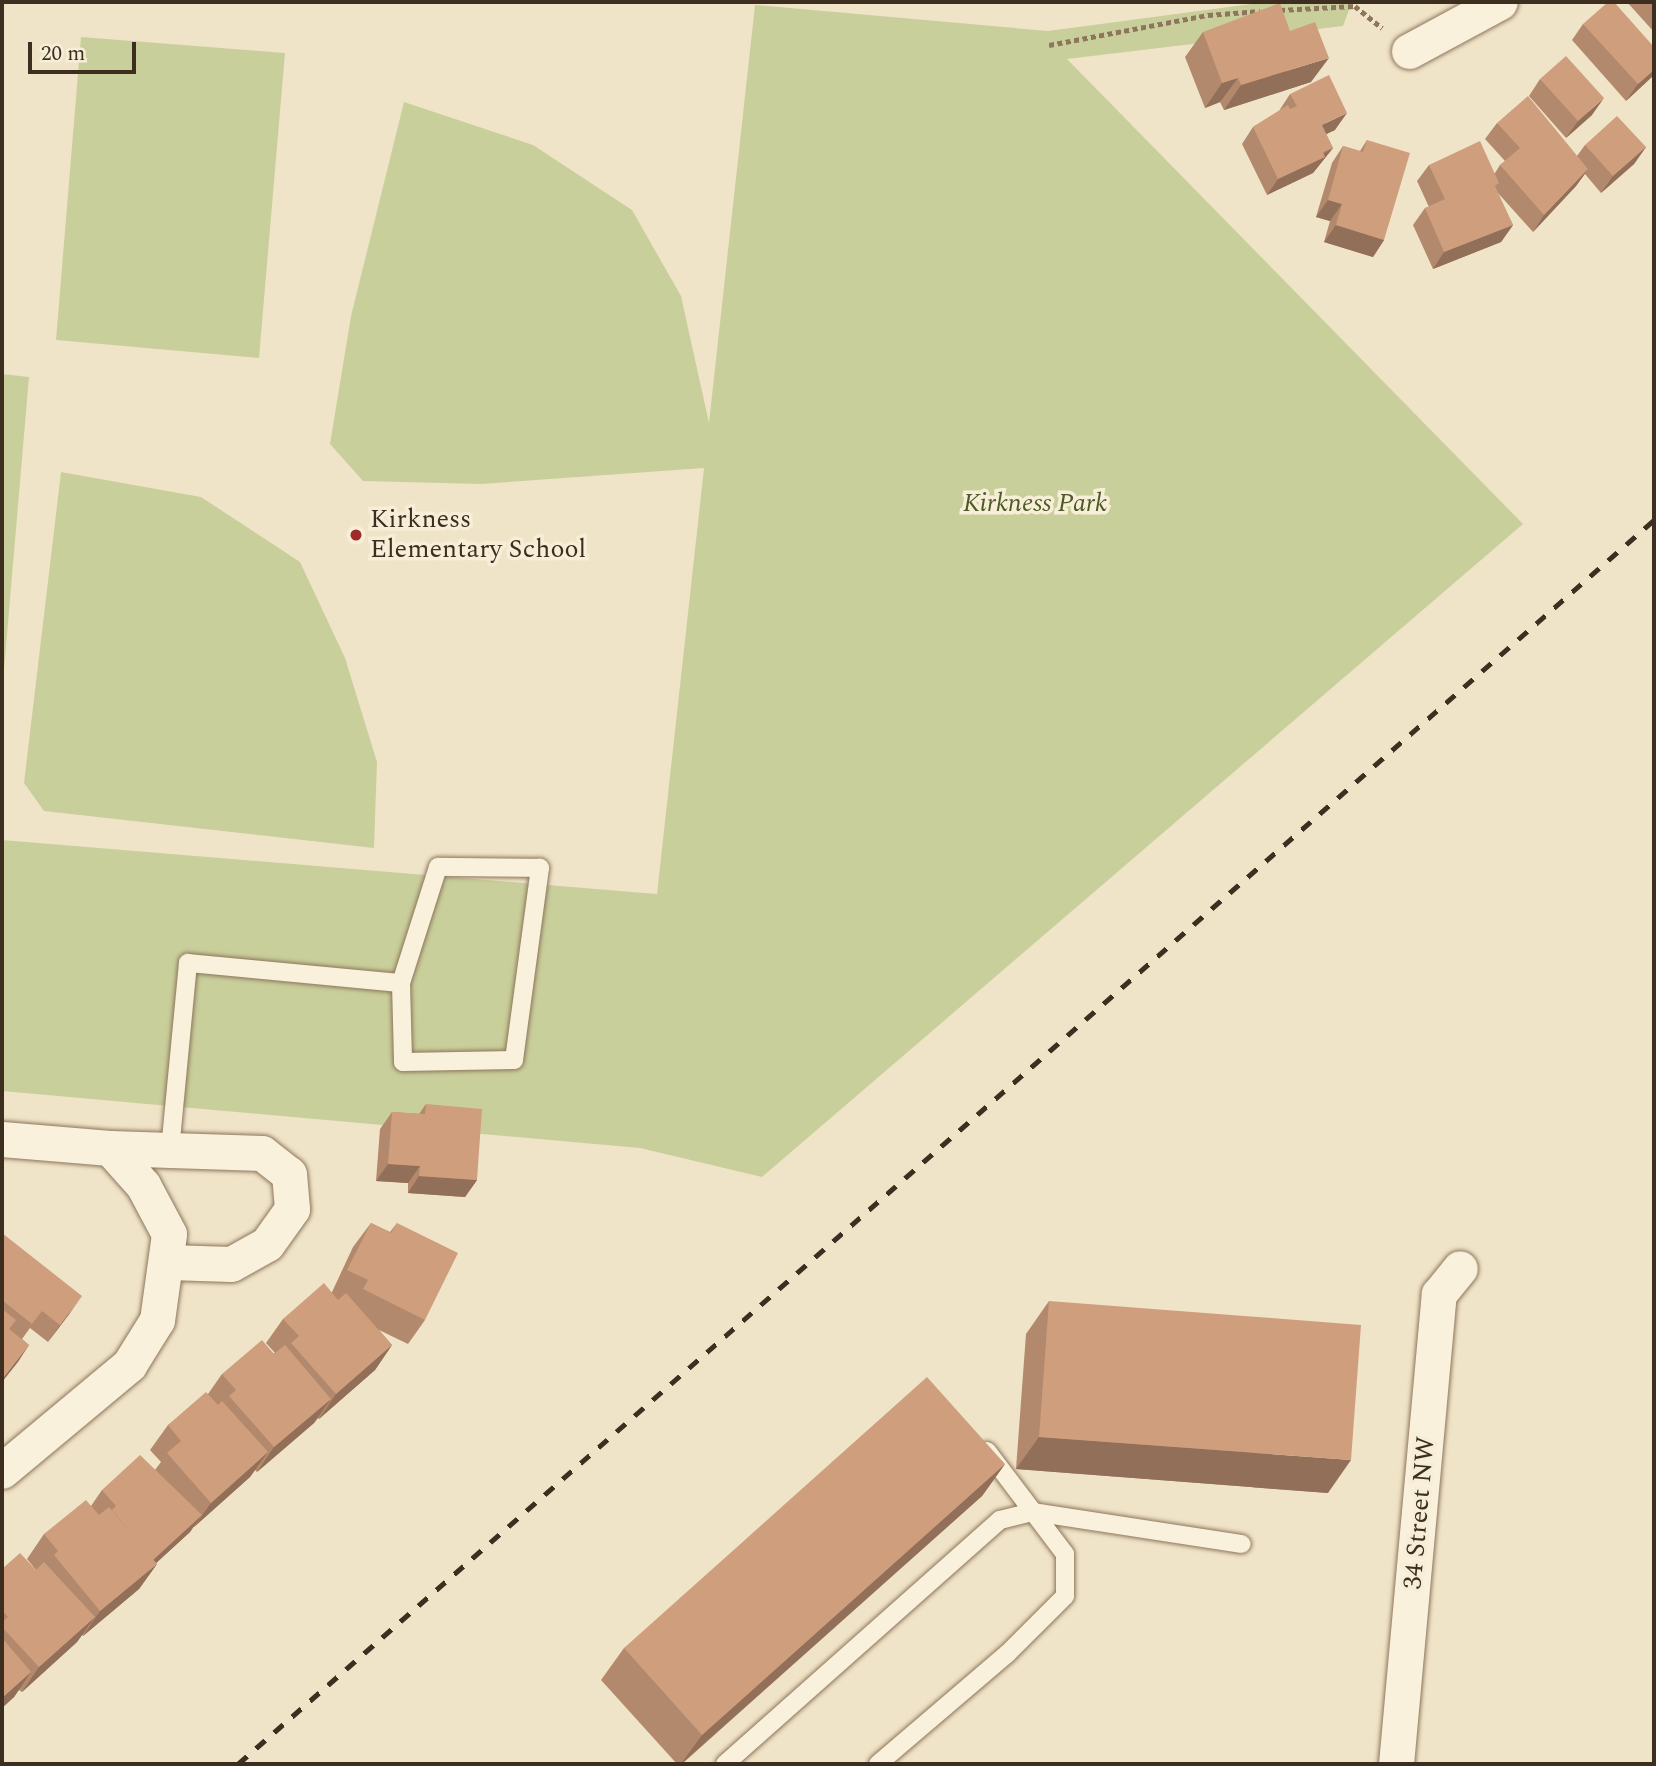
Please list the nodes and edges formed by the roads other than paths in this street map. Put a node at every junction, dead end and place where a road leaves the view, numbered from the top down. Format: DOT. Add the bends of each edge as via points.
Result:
graph roads {
  1 [pos="1500,2"];
  2 [pos="1409,51"];
  3 [pos="401,983"];
  4 [pos="2,1139"];
  5 [pos="110,1148"];
  6 [pos="170,1150"];
  7 [pos="168,1262"];
  8 [pos="1460,1268"];
  9 [pos="972,1432"];
  10 [pos="2,1471"];
  11 [pos="1032,1512"];
  12 [pos="1242,1544"];
  13 [pos="725,1764"];
  14 [pos="878,1764"];
  15 [pos="1396,1764"];
  1 -- 2 [label="street"];
  3 -- 3 [label="lane" via="404,1062 513,1060 540,868 438,867"];
  3 -- 6 [label="lane" via="188,963"];
  4 -- 5 [label="street"];
  5 -- 6 [label="street"];
  5 -- 7 [label="street" via="143,1185 163,1217 169,1234"];
  6 -- 7 [label="street" via="262,1153 289,1174 292,1209 267,1244 231,1264"];
  7 -- 10 [label="street" via="157,1320 130,1365"];
  8 -- 15 [label="street, 34 Street NW" via="1439,1294"];
  9 -- 11 [label="lane"];
  11 -- 12 [label="lane"];
  11 -- 13 [label="lane" via="991,1527"];
  11 -- 14 [label="lane" via="1065,1554 1065,1596 1007,1654"];
}
